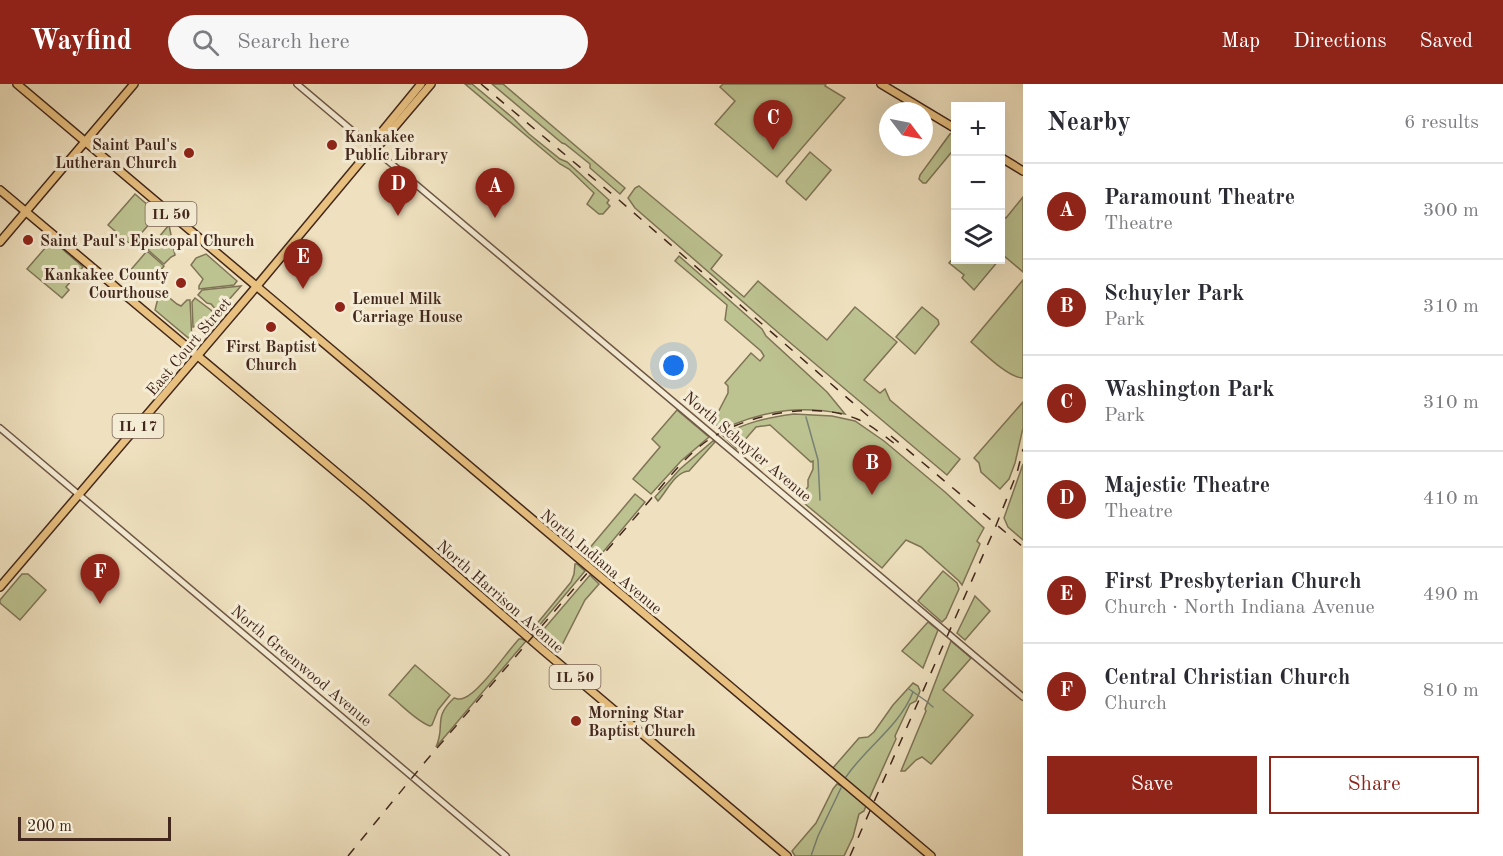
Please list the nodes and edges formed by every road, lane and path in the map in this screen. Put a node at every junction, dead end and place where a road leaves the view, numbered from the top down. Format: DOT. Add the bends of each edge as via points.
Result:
graph roads {
  1 [pos="17,84"];
  2 [pos="134,84"];
  3 [pos="297,84"];
  4 [pos="421,84"];
  5 [pos="431,84"];
  6 [pos="881,84"];
  7 [pos="951,126"];
  8 [pos="85,142"];
  9 [pos="372,148"];
  10 [pos="1005,160"];
  11 [pos="1023,171"];
  12 [pos="0,190"];
  13 [pos="26,212"];
  14 [pos="0,242"];
  15 [pos="256,287"];
  16 [pos="197,356"];
  17 [pos="0,428"];
  18 [pos="79,495"];
  19 [pos="0,587"];
  20 [pos="1023,697"];
  21 [pos="506,856"];
  22 [pos="787,856"];
  23 [pos="931,856"];
  1 -- 8 [label="main road, IL 50"];
  2 -- 8 [label="main road"];
  3 -- 9 [label="street, North Schuyler Avenue"];
  4 -- 9 [label="main road, East Court Street / IL 17"];
  5 -- 9 [label="main road, East Court Street / IL 17" via="380,144"];
  6 -- 7 [label="main road"];
  8 -- 13 [label="main road"];
  8 -- 15 [label="main road, IL 50"];
  9 -- 15 [label="main road, East Court Street / IL 17"];
  9 -- 20 [label="street, North Schuyler Avenue"];
  10 -- 11 [label="main road"];
  12 -- 13 [label="main road, IL 50"];
  13 -- 14 [label="main road"];
  13 -- 16 [label="main road, IL 50"];
  15 -- 16 [label="main road, East Court Street / IL 17"];
  15 -- 23 [label="main road, North Indiana Avenue / IL 50"];
  16 -- 18 [label="main road, East Court Street / IL 17"];
  16 -- 22 [label="main road, North Harrison Avenue / IL 50"];
  17 -- 18 [label="street, North Greenwood Avenue"];
  18 -- 19 [label="main road, East Court Street / IL 17"];
  18 -- 21 [label="street, North Greenwood Avenue"];
}
